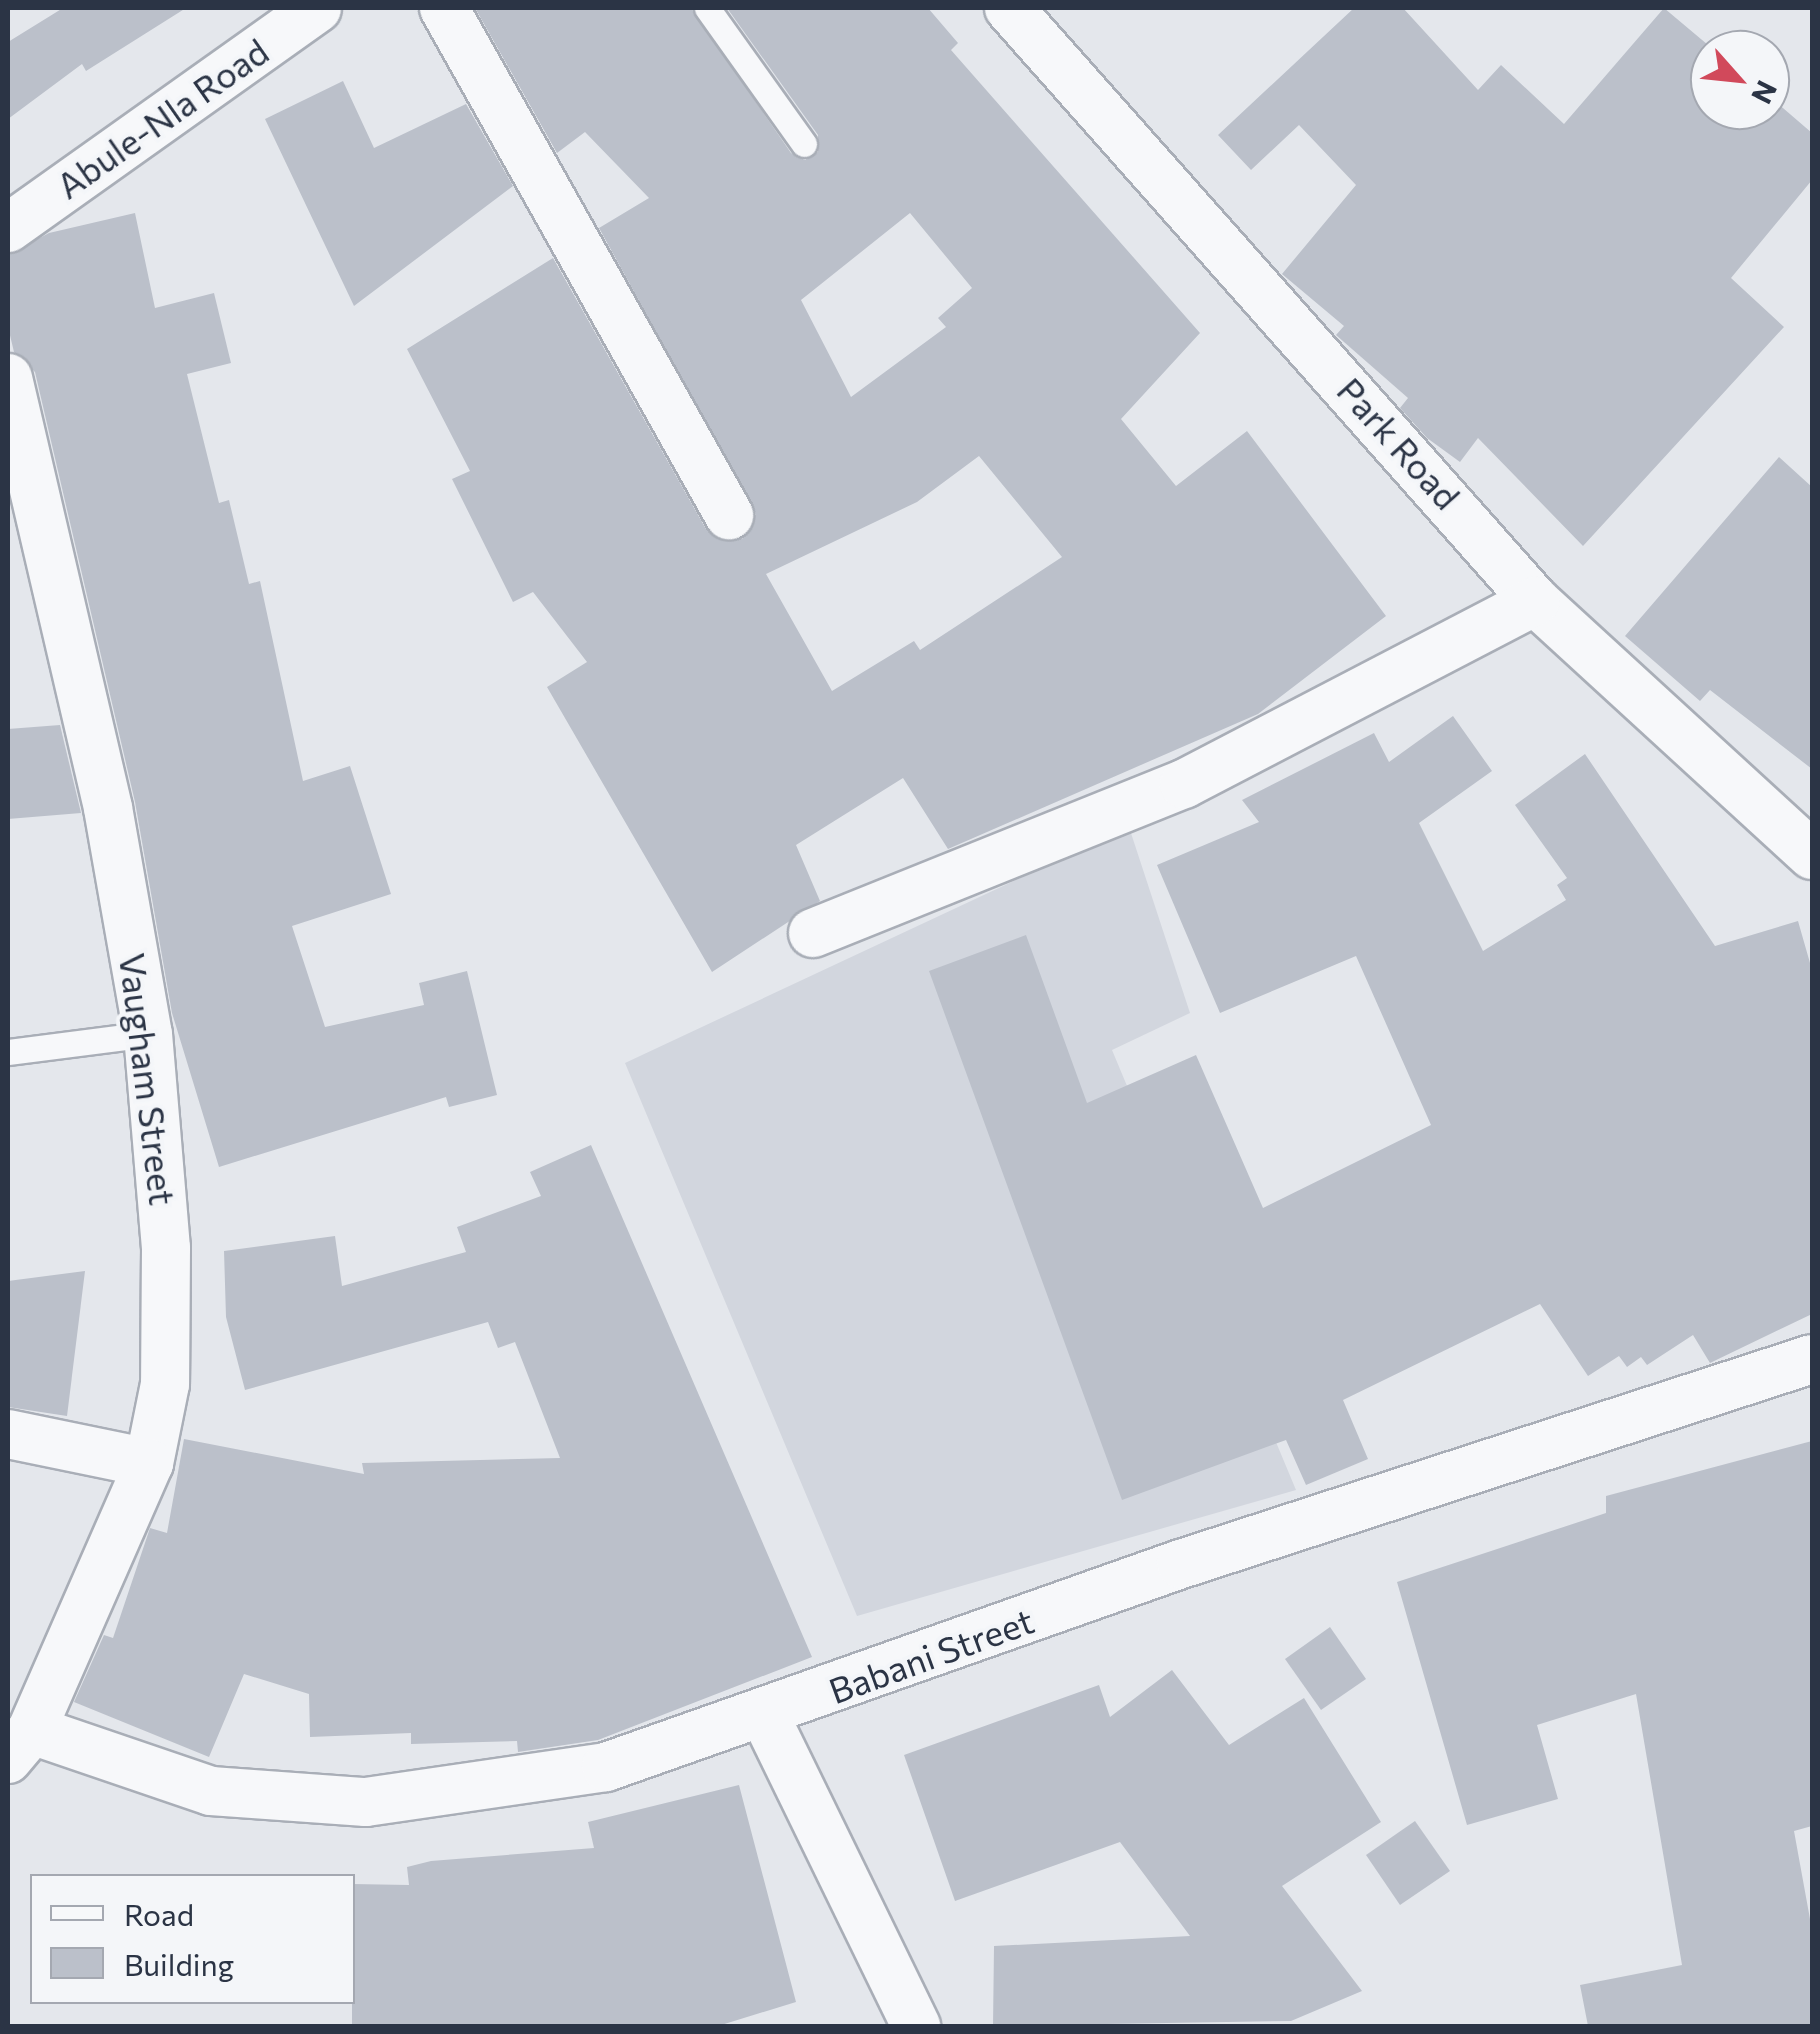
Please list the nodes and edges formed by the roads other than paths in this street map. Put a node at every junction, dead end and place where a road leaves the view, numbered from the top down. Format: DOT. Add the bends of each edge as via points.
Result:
graph roads {
  1 [pos="317,8"];
  2 [pos="444,8"];
  3 [pos="707,8"];
  4 [pos="1009,8"];
  5 [pos="804,144"];
  6 [pos="8,228"];
  7 [pos="8,378"];
  8 [pos="729,515"];
  9 [pos="1535,601"];
  10 [pos="1812,856"];
  11 [pos="812,934"];
  12 [pos="148,1034"];
  13 [pos="8,1052"];
  14 [pos="1812,1359"];
  15 [pos="8,1434"];
  16 [pos="149,1463"];
  17 [pos="764,1716"];
  18 [pos="20,1744"];
  19 [pos="916,2026"];
  1 -- 6 [label="street, Abule-Nla Road"];
  2 -- 8 [label="street"];
  3 -- 5 [label="lane"];
  4 -- 9 [label="street, Park Road"];
  7 -- 12 [label="street, Vaugham Street" via="108,808"];
  9 -- 10 [label="street, Park Road"];
  9 -- 11 [label="street" via="1184,784"];
  12 -- 13 [label="lane"];
  12 -- 16 [label="street, Vaugham Street" via="166,1248 164,1384"];
  14 -- 17 [label="street, Babani Street" via="1556,1450 1181,1564"];
  15 -- 16 [label="street"];
  16 -- 18 [label="street, Vaugham Street"];
  17 -- 18 [label="street, Babani Street" via="606,1767 366,1802 211,1791"];
  17 -- 19 [label="street"];
}
